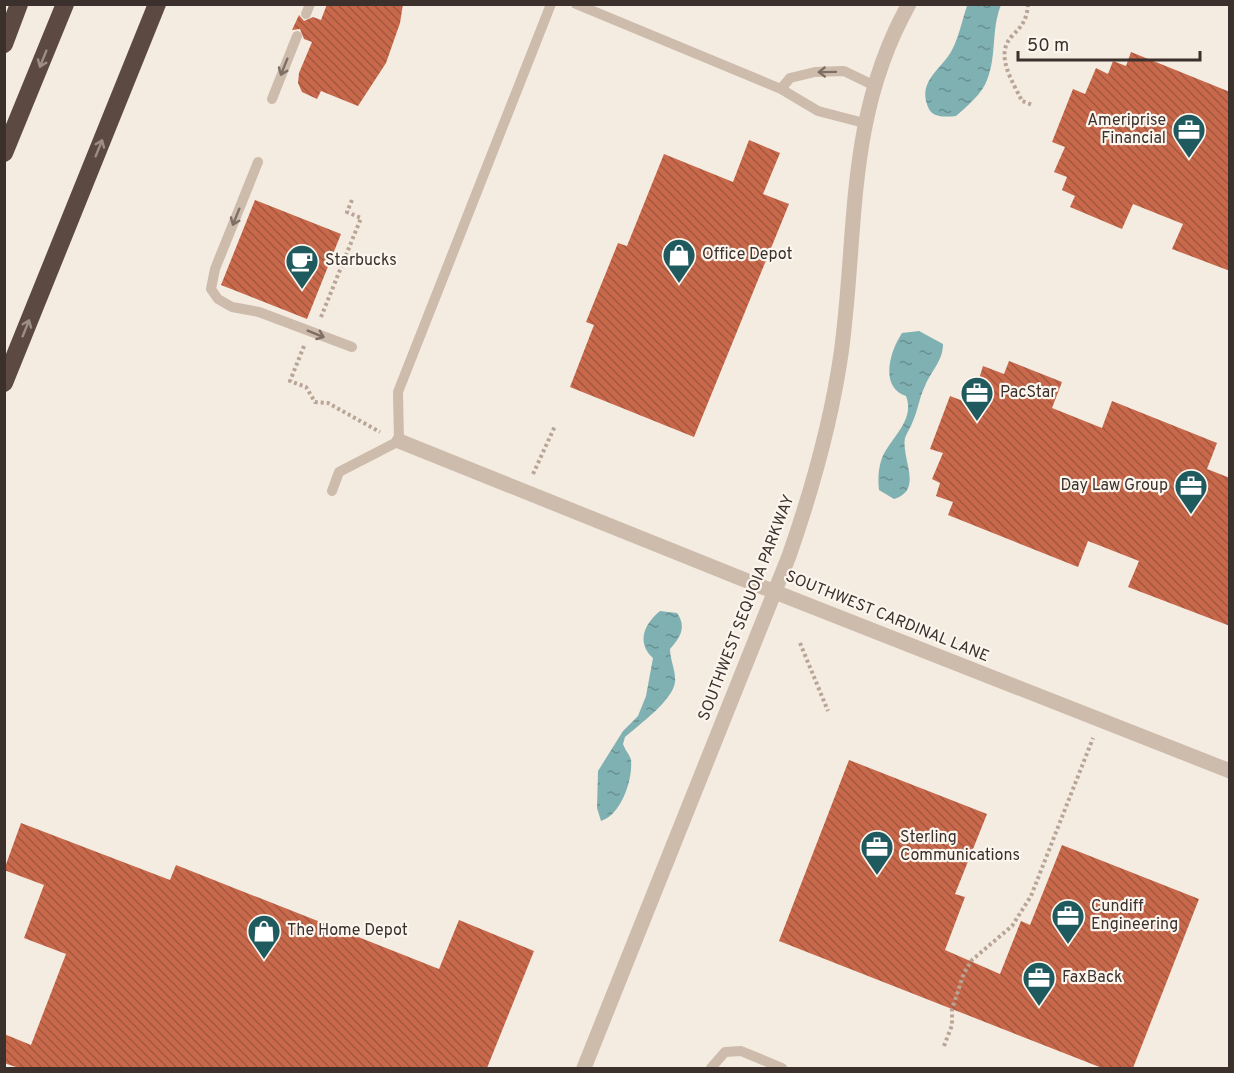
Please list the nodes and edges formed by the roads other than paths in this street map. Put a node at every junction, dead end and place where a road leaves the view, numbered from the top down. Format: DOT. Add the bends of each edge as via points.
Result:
graph roads {
  1 [pos="19,4"];
  2 [pos="65,4"];
  3 [pos="157,4"];
  4 [pos="551,4"];
  5 [pos="576,4"];
  6 [pos="909,4"];
  7 [pos="297,36"];
  8 [pos="4,44"];
  9 [pos="875,86"];
  10 [pos="781,89"];
  11 [pos="272,99"];
  12 [pos="864,123"];
  13 [pos="4,153"];
  14 [pos="258,162"];
  15 [pos="352,347"];
  16 [pos="4,383"];
  17 [pos="399,441"];
  18 [pos="332,491"];
  19 [pos="775,592"];
  20 [pos="1230,771"];
  21 [pos="584,1068"];
  22 [pos="711,1068"];
  23 [pos="782,1068"];
  1 -- 8 [label="highway"];
  2 -- 13 [label="highway, one-way"];
  16 -- 3 [label="highway, one-way"];
  4 -- 17 [label="lane" via="398,392"];
  5 -- 10 [label="lane"];
  6 -- 9 [label="street, SOUTHWEST SEQUOIA PARKWAY"];
  7 -- 11 [label="lane, one-way"];
  9 -- 10 [label="lane, one-way" via="844,71 790,78"];
  9 -- 12 [label="street, SOUTHWEST SEQUOIA PARKWAY"];
  10 -- 12 [label="lane" via="818,111"];
  12 -- 19 [label="street, SOUTHWEST SEQUOIA PARKWAY" via="832,406 806,506"];
  14 -- 15 [label="lane, one-way" via="215,269 211,290 232,307 260,312"];
  17 -- 18 [label="lane" via="339,472"];
  17 -- 19 [label="street, SOUTHWEST CARDINAL LANE"];
  19 -- 20 [label="street, SOUTHWEST CARDINAL LANE"];
  19 -- 21 [label="street, SOUTHWEST SEQUOIA PARKWAY"];
  22 -- 23 [label="lane" via="725,1052 741,1051"];
}
